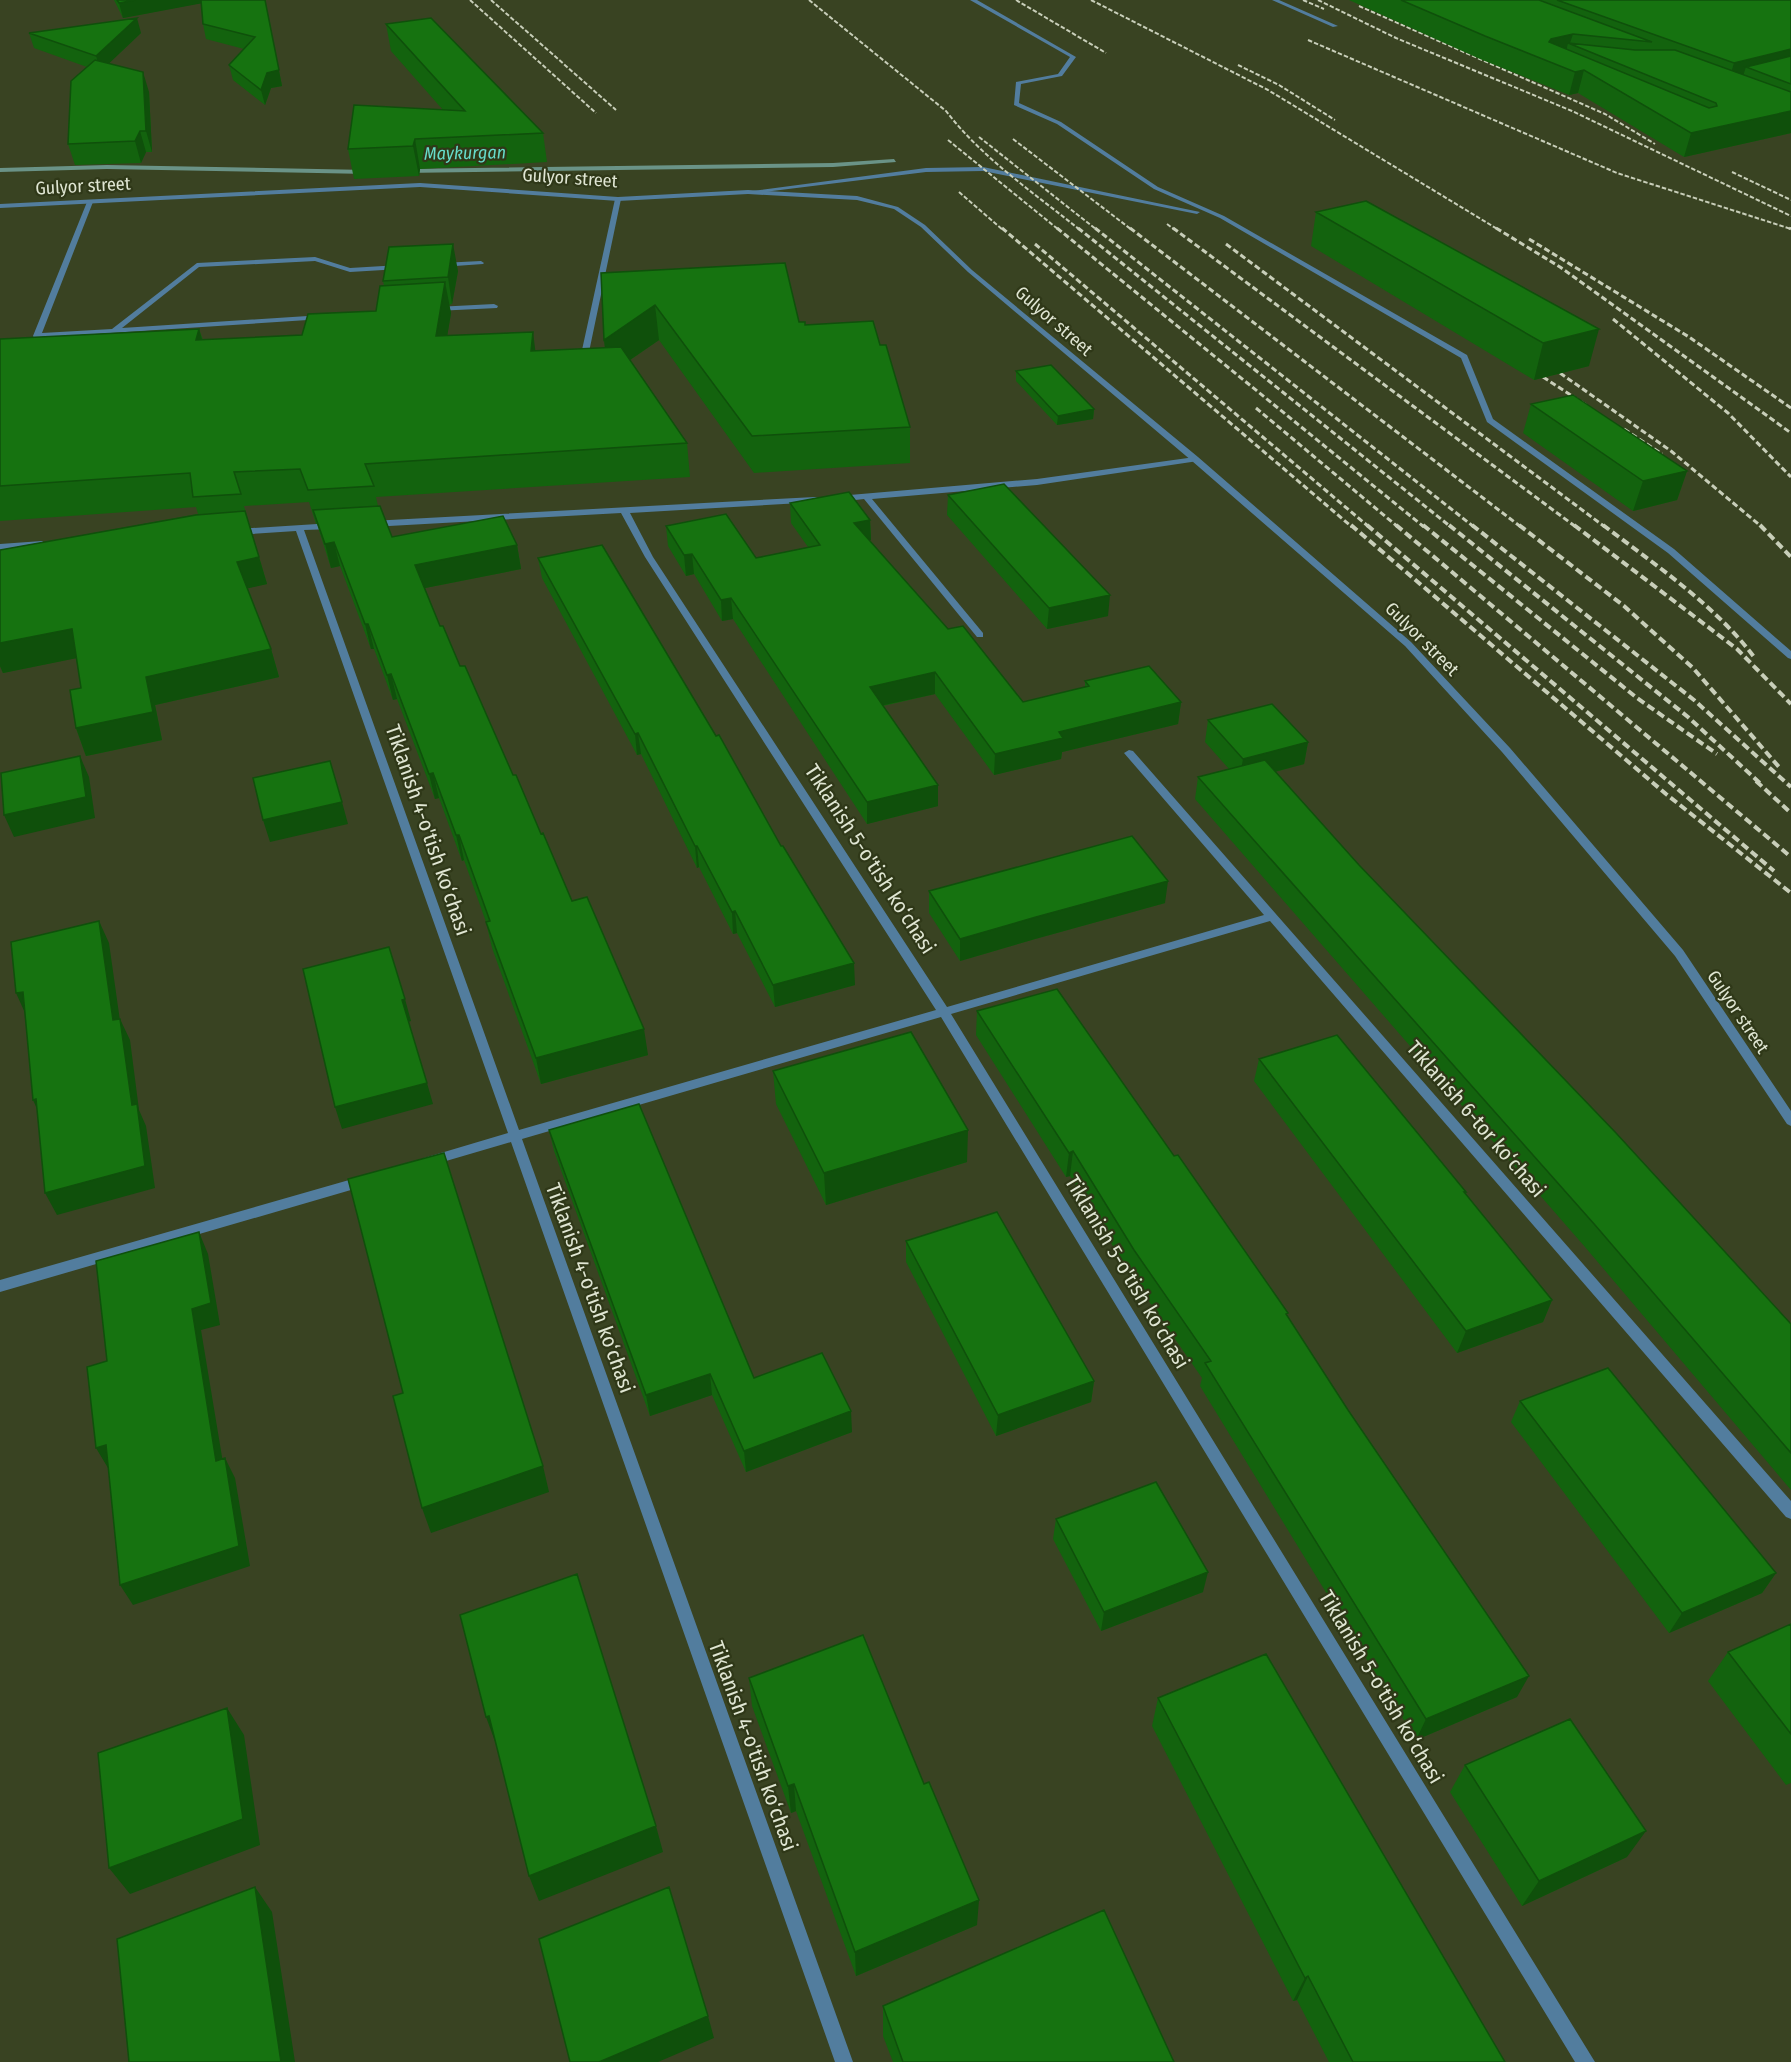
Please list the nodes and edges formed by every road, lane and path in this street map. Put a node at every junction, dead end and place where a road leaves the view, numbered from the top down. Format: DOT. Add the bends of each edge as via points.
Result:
graph roads {
  1 [pos="973,0"];
  2 [pos="1275,0"];
  3 [pos="1335,26"];
  4 [pos="748,192"];
  5 [pos="618,199"];
  6 [pos="90,202"];
  7 [pos="0,206"];
  8 [pos="1222,217"];
  9 [pos="481,263"];
  10 [pos="433,265"];
  11 [pos="409,267"];
  12 [pos="494,306"];
  13 [pos="423,310"];
  14 [pos="328,317"];
  15 [pos="114,331"];
  16 [pos="563,354"];
  17 [pos="1195,459"];
  18 [pos="867,498"];
  19 [pos="821,500"];
  20 [pos="832,500"];
  21 [pos="624,510"];
  22 [pos="345,525"];
  23 [pos="357,525"];
  24 [pos="299,528"];
  25 [pos="227,532"];
  26 [pos="48,544"];
  27 [pos="0,547"];
  28 [pos="980,635"];
  29 [pos="1791,656"];
  30 [pos="1129,753"];
  31 [pos="1272,917"];
  32 [pos="943,1011"];
  33 [pos="1791,1121"];
  34 [pos="513,1136"];
  35 [pos="410,1167"];
  36 [pos="376,1177"];
  37 [pos="0,1286"];
  38 [pos="1791,1512"];
  39 [pos="844,2062"];
  40 [pos="1586,2062"];
  1 -- 8 [label="street" via="1073,57 1060,75 1018,83 1016,104 1059,123 1156,188"];
  2 -- 3 [label="street"];
  4 -- 5 [label="street, Gulyor street"];
  4 -- 8 [label="street" via="926,170 983,169"];
  4 -- 17 [label="street, Gulyor street" via="857,198 896,208 923,226"];
  5 -- 6 [label="street, Gulyor street" via="420,184"];
  5 -- 16 [label="street" via="585,352"];
  6 -- 7 [label="street, Gulyor street"];
  6 -- 15 [label="street" via="37,336"];
  8 -- 29 [label="street" via="1464,357 1490,420 1671,551"];
  9 -- 10 [label="street"];
  11 -- 15 [label="street" via="350,270 315,259 197,266"];
  12 -- 13 [label="street"];
  14 -- 15 [label="street"];
  17 -- 18 [label="street" via="1036,482"];
  17 -- 33 [label="street, Gulyor street" via="1408,644 1506,750 1679,953"];
  18 -- 20 [label="street"];
  18 -- 28 [label="street"];
  19 -- 21 [label="street"];
  21 -- 23 [label="street"];
  21 -- 32 [label="street, Tiklanish 5-o'tish ko‘chasi" via="649,557"];
  22 -- 24 [label="street"];
  24 -- 25 [label="street"];
  24 -- 34 [label="street, Tiklanish 4-o'tish ko‘chasi"];
  26 -- 27 [label="street"];
  30 -- 31 [label="street, Tiklanish 6-tor ko‘chasi"];
  31 -- 32 [label="street"];
  31 -- 38 [label="street, Tiklanish 6-tor ko‘chasi"];
  32 -- 34 [label="street"];
  32 -- 40 [label="street, Tiklanish 5-o'tish ko‘chasi"];
  34 -- 35 [label="street"];
  34 -- 39 [label="street, Tiklanish 4-o'tish ko‘chasi"];
  36 -- 37 [label="street"];
}
